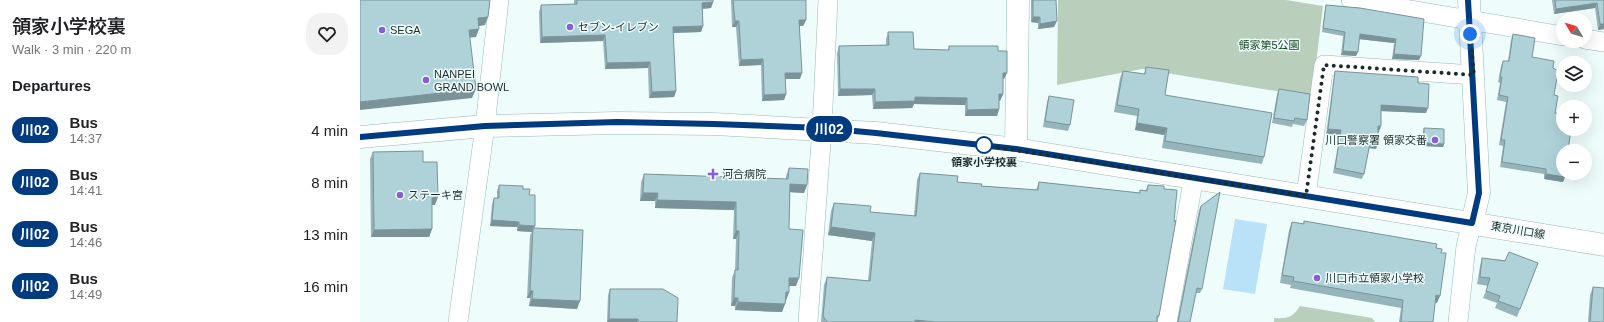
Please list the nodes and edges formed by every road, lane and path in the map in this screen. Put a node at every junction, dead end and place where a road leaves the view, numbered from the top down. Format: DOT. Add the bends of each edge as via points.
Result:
graph roads {
  1 [pos="499,0"];
  2 [pos="828,0"];
  3 [pos="1018,0"];
  4 [pos="1351,0"];
  5 [pos="1469,10"];
  6 [pos="1556,34"];
  7 [pos="1592,40"];
  8 [pos="1604,42"];
  9 [pos="1474,75"];
  10 [pos="485,126"];
  11 [pos="822,128"];
  12 [pos="360,137"];
  13 [pos="1016,149"];
  14 [pos="1194,177"];
  15 [pos="1306,196"];
  16 [pos="1472,223"];
  17 [pos="1604,245"];
  18 [pos="458,322"];
  19 [pos="808,322"];
  20 [pos="1167,322"];
  21 [pos="1458,322"];
  1 -- 10 [label="street"];
  2 -- 11 [label="street"];
  3 -- 13 [label="main road"];
  4 -- 5 [label="street"];
  5 -- 6 [label="street"];
  5 -- 9 [label="main road"];
  7 -- 8 [label="street"];
  9 -- 15 [label="street" via="1324,65"];
  9 -- 16 [label="main road" via="1479,193"];
  10 -- 11 [label="main road, 東京川口線" via="617,122"];
  10 -- 12 [label="main road, 東京川口線"];
  10 -- 18 [label="street"];
  11 -- 13 [label="main road, 東京川口線"];
  11 -- 19 [label="street"];
  13 -- 14 [label="main road, 東京川口線"];
  14 -- 15 [label="main road, 東京川口線"];
  14 -- 20 [label="street"];
  15 -- 16 [label="main road, 東京川口線"];
  16 -- 17 [label="main road, 東京川口線"];
  16 -- 21 [label="street" via="1466,246"];
}
